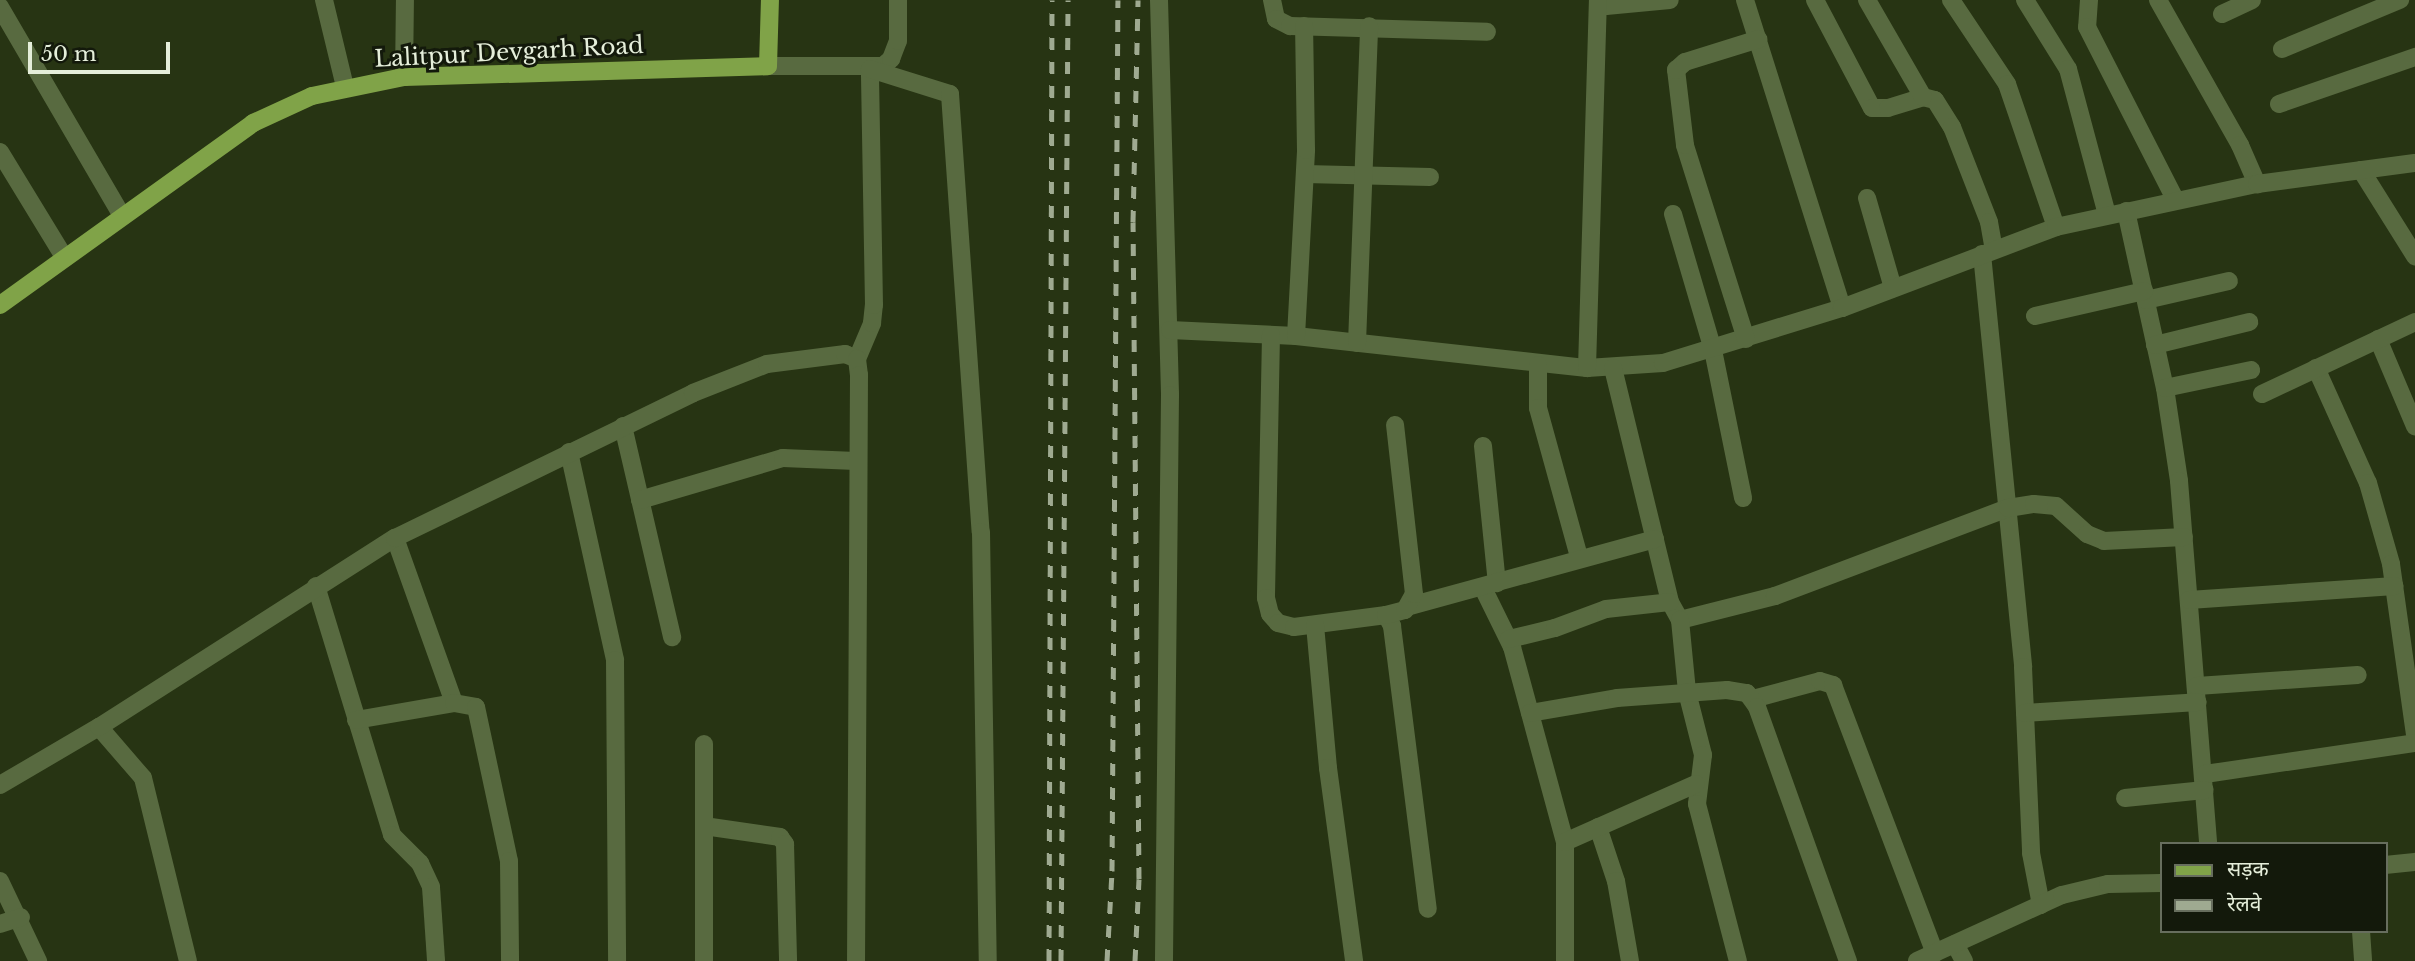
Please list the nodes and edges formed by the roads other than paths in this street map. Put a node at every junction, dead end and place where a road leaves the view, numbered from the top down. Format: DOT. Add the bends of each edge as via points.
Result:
graph roads {
  1 [pos="324,0"];
  2 [pos="405,0"];
  3 [pos="770,0"];
  4 [pos="898,0"];
  5 [pos="1158,0"];
  6 [pos="1272,0"];
  7 [pos="1598,0"];
  8 [pos="1670,0"];
  9 [pos="1745,0"];
  10 [pos="1815,0"];
  11 [pos="1867,0"];
  12 [pos="1951,0"];
  13 [pos="2025,0"];
  14 [pos="2089,0"];
  15 [pos="2158,0"];
  16 [pos="2252,0"];
  17 [pos="2400,0"];
  18 [pos="0,7"];
  19 [pos="2222,14"];
  20 [pos="1304,26"];
  21 [pos="1370,26"];
  22 [pos="1487,32"];
  23 [pos="1759,39"];
  24 [pos="2282,50"];
  25 [pos="2415,57"];
  26 [pos="768,66"];
  27 [pos="870,69"];
  28 [pos="404,77"];
  29 [pos="345,87"];
  30 [pos="1923,97"];
  31 [pos="2279,104"];
  32 [pos="0,152"];
  33 [pos="2415,163"];
  34 [pos="2361,170"];
  35 [pos="1367,173"];
  36 [pos="1305,174"];
  37 [pos="1430,177"];
  38 [pos="2257,184"];
  39 [pos="1867,198"];
  40 [pos="2175,199"];
  41 [pos="2126,211"];
  42 [pos="1673,214"];
  43 [pos="2107,215"];
  44 [pos="122,216"];
  45 [pos="2056,227"];
  46 [pos="1988,252"];
  47 [pos="2415,256"];
  48 [pos="64,257"];
  49 [pos="2229,281"];
  50 [pos="1893,288"];
  51 [pos="2145,296"];
  52 [pos="0,305"];
  53 [pos="1842,308"];
  54 [pos="2035,316"];
  55 [pos="2249,321"];
  56 [pos="2415,321"];
  57 [pos="1170,330"];
  58 [pos="1271,335"];
  59 [pos="1296,336"];
  60 [pos="1746,339"];
  61 [pos="2378,339"];
  62 [pos="1357,343"];
  63 [pos="2155,345"];
  64 [pos="1713,350"];
  65 [pos="857,359"];
  66 [pos="1538,365"];
  67 [pos="1587,368"];
  68 [pos="1614,368"];
  69 [pos="2316,368"];
  70 [pos="2251,370"];
  71 [pos="2165,388"];
  72 [pos="2262,394"];
  73 [pos="1395,425"];
  74 [pos="624,426"];
  75 [pos="2415,426"];
  76 [pos="1483,446"];
  77 [pos="569,452"];
  78 [pos="856,461"];
  79 [pos="1743,498"];
  80 [pos="640,500"];
  81 [pos="2008,509"];
  82 [pos="2184,537"];
  83 [pos="395,538"];
  84 [pos="1655,540"];
  85 [pos="1579,557"];
  86 [pos="1490,585"];
  87 [pos="316,586"];
  88 [pos="2395,586"];
  89 [pos="2189,600"];
  90 [pos="1670,602"];
  91 [pos="1410,606"];
  92 [pos="1385,615"];
  93 [pos="1680,620"];
  94 [pos="1315,625"];
  95 [pos="672,636"];
  96 [pos="1509,639"];
  97 [pos="2358,675"];
  98 [pos="1687,692"];
  99 [pos="2198,694"];
  100 [pos="1752,699"];
  101 [pos="454,703"];
  102 [pos="1530,713"];
  103 [pos="2025,713"];
  104 [pos="356,720"];
  105 [pos="99,727"];
  106 [pos="2415,734"];
  107 [pos="2415,743"];
  108 [pos="704,744"];
  109 [pos="2205,782"];
  110 [pos="1696,784"];
  111 [pos="0,785"];
  112 [pos="2126,798"];
  113 [pos="704,826"];
  114 [pos="1598,827"];
  115 [pos="1565,842"];
  116 [pos="2208,842"];
  117 [pos="2415,862"];
  118 [pos="2387,865"];
  119 [pos="0,881"];
  120 [pos="2160,883"];
  121 [pos="2041,905"];
  122 [pos="1428,909"];
  123 [pos="21,917"];
  124 [pos="0,924"];
  125 [pos="2361,933"];
  126 [pos="1955,944"];
  127 [pos="1935,953"];
  128 [pos="38,961"];
  129 [pos="188,961"];
  130 [pos="436,961"];
  131 [pos="510,961"];
  132 [pos="617,961"];
  133 [pos="704,961"];
  134 [pos="788,961"];
  135 [pos="856,961"];
  136 [pos="988,961"];
  137 [pos="1164,961"];
  138 [pos="1354,961"];
  139 [pos="1565,961"];
  140 [pos="1630,961"];
  141 [pos="1738,961"];
  142 [pos="1848,961"];
  143 [pos="1917,961"];
  144 [pos="1964,961"];
  145 [pos="2363,961"];
  1 -- 29 [label="street"];
  2 -- 28 [label="street"];
  3 -- 26 [label="main road"];
  4 -- 27 [label="street" via="898,41 891,59"];
  5 -- 57 [label="street"];
  6 -- 20 [label="street" via="1276,19 1282,24"];
  7 -- 8 [label="street" via="1617,6"];
  7 -- 67 [label="street"];
  9 -- 23 [label="street"];
  10 -- 30 [label="street" via="1872,108"];
  11 -- 30 [label="street"];
  12 -- 45 [label="street" via="2007,83"];
  13 -- 43 [label="street" via="2068,69"];
  14 -- 40 [label="street" via="2087,27"];
  15 -- 38 [label="street" via="2241,145"];
  16 -- 19 [label="street"];
  17 -- 24 [label="street"];
  18 -- 44 [label="street"];
  20 -- 21 [label="street"];
  20 -- 36 [label="street"];
  21 -- 22 [label="street"];
  21 -- 35 [label="street"];
  23 -- 53 [label="street"];
  23 -- 60 [label="street" via="1685,62 1676,70 1685,145"];
  25 -- 31 [label="street"];
  26 -- 27 [label="street"];
  26 -- 28 [label="main road, Lalitpur Devgarh Road"];
  27 -- 65 [label="street" via="874,305"];
  27 -- 136 [label="street" via="950,94 981,532"];
  28 -- 29 [label="main road, Lalitpur Devgarh Road"];
  29 -- 44 [label="main road, Lalitpur Devgarh Road" via="312,96 253,123"];
  30 -- 46 [label="street" via="1935,100 1952,127 1989,222"];
  32 -- 48 [label="street"];
  33 -- 34 [label="street"];
  34 -- 38 [label="street"];
  34 -- 47 [label="street"];
  35 -- 36 [label="street"];
  35 -- 37 [label="street"];
  35 -- 62 [label="street"];
  36 -- 59 [label="street"];
  38 -- 40 [label="street"];
  39 -- 50 [label="street"];
  40 -- 41 [label="street"];
  41 -- 43 [label="street"];
  41 -- 51 [label="street"];
  42 -- 64 [label="street"];
  43 -- 45 [label="street"];
  44 -- 48 [label="main road, Lalitpur Devgarh Road"];
  45 -- 46 [label="street"];
  46 -- 50 [label="street"];
  46 -- 81 [label="street"];
  48 -- 52 [label="main road, Lalitpur Devgarh Road"];
  49 -- 51 [label="street"];
  50 -- 53 [label="street"];
  51 -- 54 [label="street"];
  51 -- 63 [label="street"];
  53 -- 60 [label="street"];
  55 -- 63 [label="street"];
  56 -- 61 [label="street"];
  57 -- 58 [label="street"];
  57 -- 137 [label="street"];
  58 -- 59 [label="street"];
  58 -- 94 [label="street" via="1266,598 1278,623"];
  59 -- 62 [label="street"];
  60 -- 64 [label="street"];
  61 -- 69 [label="street"];
  61 -- 75 [label="street"];
  62 -- 66 [label="street"];
  63 -- 71 [label="street"];
  64 -- 68 [label="street" via="1663,363"];
  64 -- 79 [label="street"];
  65 -- 74 [label="street" via="845,354 767,364"];
  65 -- 78 [label="street"];
  66 -- 67 [label="street"];
  66 -- 85 [label="street" via="1538,408"];
  67 -- 68 [label="street"];
  68 -- 84 [label="street"];
  69 -- 72 [label="street"];
  69 -- 88 [label="street" via="2368,483"];
  70 -- 71 [label="street"];
  71 -- 82 [label="street"];
  73 -- 91 [label="street" via="1414,586"];
  74 -- 77 [label="street"];
  74 -- 80 [label="street"];
  76 -- 86 [label="street"];
  77 -- 83 [label="street"];
  77 -- 132 [label="street" via="615,660"];
  78 -- 80 [label="street" via="783,458"];
  78 -- 135 [label="street"];
  80 -- 95 [label="street"];
  81 -- 82 [label="street" via="2034,503 2056,506 2087,534 2104,541"];
  81 -- 93 [label="street" via="1775,596"];
  81 -- 103 [label="street"];
  82 -- 89 [label="street"];
  83 -- 87 [label="street"];
  83 -- 101 [label="street"];
  84 -- 85 [label="street"];
  84 -- 90 [label="street"];
  85 -- 86 [label="street"];
  86 -- 91 [label="street"];
  86 -- 96 [label="street"];
  87 -- 104 [label="street"];
  87 -- 105 [label="street"];
  88 -- 89 [label="street"];
  88 -- 106 [label="street"];
  89 -- 99 [label="street"];
  90 -- 93 [label="street"];
  90 -- 96 [label="street" via="1606,609"];
  91 -- 92 [label="street"];
  92 -- 94 [label="street"];
  92 -- 122 [label="street" via="1392,626 1400,679"];
  93 -- 98 [label="street"];
  94 -- 138 [label="street" via="1328,768"];
  96 -- 102 [label="street"];
  97 -- 99 [label="street"];
  98 -- 100 [label="street" via="1737,691"];
  98 -- 102 [label="street" via="1602,699"];
  98 -- 110 [label="street" via="1703,755"];
  99 -- 103 [label="street"];
  99 -- 109 [label="street"];
  100 -- 127 [label="street" via="1820,681 1833,685"];
  100 -- 142 [label="street"];
  101 -- 104 [label="street"];
  101 -- 131 [label="street" via="476,707 480,714 509,861"];
  102 -- 115 [label="street"];
  103 -- 121 [label="street" via="2025,792"];
  104 -- 130 [label="street" via="392,835 420,863 431,887"];
  105 -- 111 [label="street"];
  105 -- 129 [label="street" via="143,779"];
  107 -- 109 [label="street"];
  108 -- 113 [label="street"];
  109 -- 112 [label="street"];
  109 -- 116 [label="street"];
  110 -- 114 [label="street"];
  110 -- 141 [label="street" via="1699,814"];
  113 -- 133 [label="street"];
  113 -- 134 [label="street" via="780,836 785,844"];
  114 -- 115 [label="street"];
  114 -- 140 [label="street" via="1616,881"];
  115 -- 139 [label="street"];
  117 -- 118 [label="street"];
  119 -- 123 [label="street"];
  120 -- 121 [label="street" via="2108,884"];
  121 -- 126 [label="street"];
  123 -- 124 [label="street"];
  123 -- 128 [label="street"];
  125 -- 145 [label="street"];
  126 -- 127 [label="street"];
  126 -- 144 [label="street"];
  127 -- 143 [label="street"];
}
